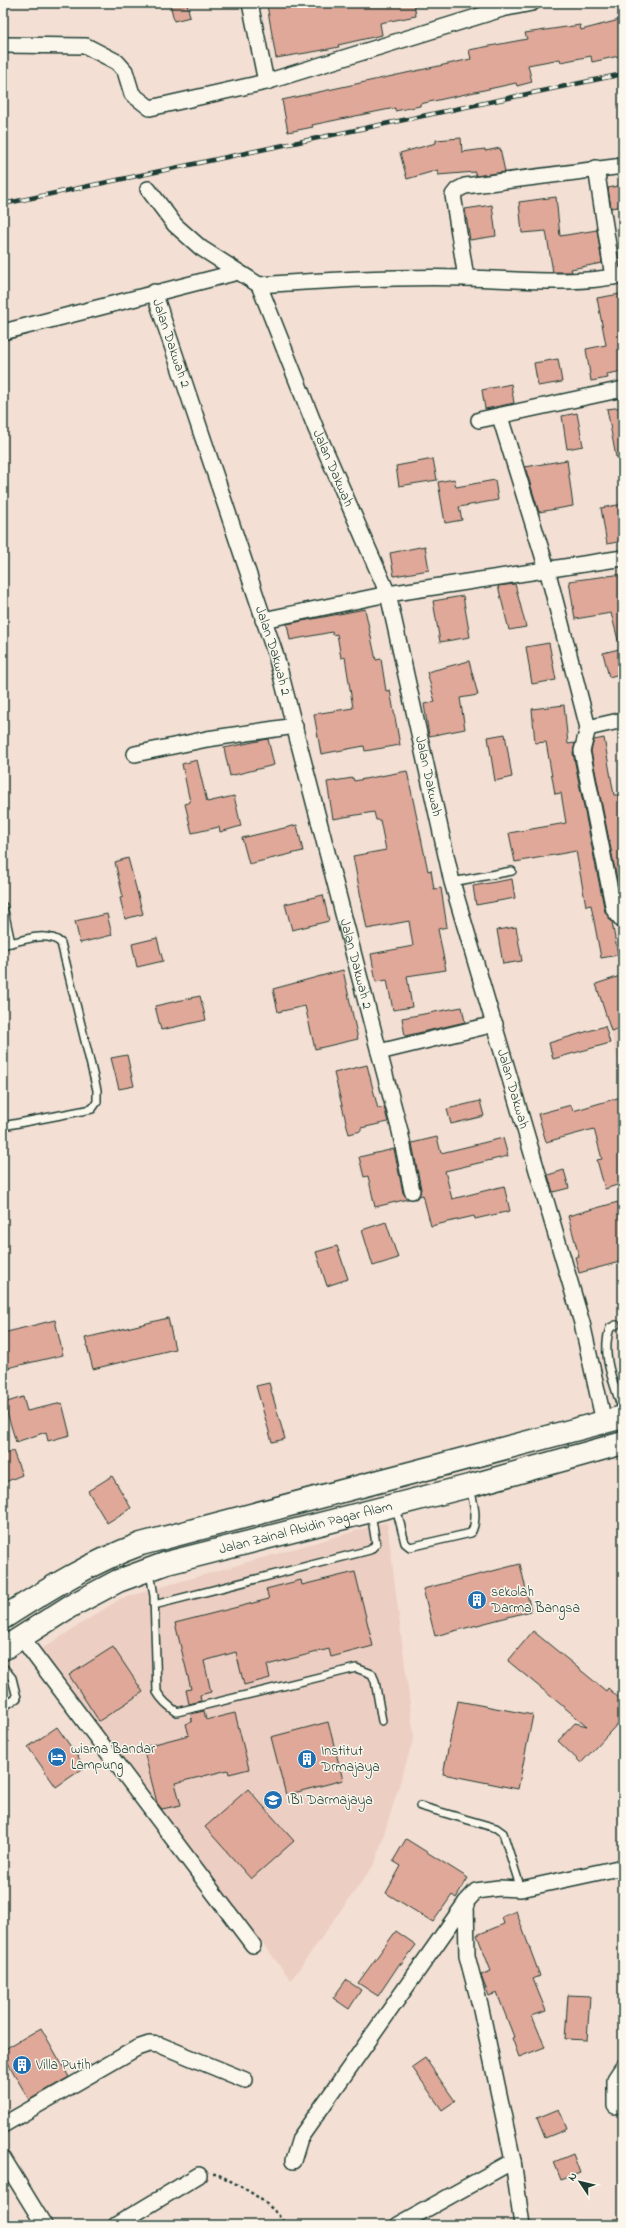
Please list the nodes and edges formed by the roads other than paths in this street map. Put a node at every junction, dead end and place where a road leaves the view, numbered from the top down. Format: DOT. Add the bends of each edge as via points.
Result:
graph roads {
  1 [pos="250,3"];
  2 [pos="532,3"];
  3 [pos="3,44"];
  4 [pos="266,82"];
  5 [pos="623,166"];
  6 [pos="596,168"];
  7 [pos="148,189"];
  8 [pos="238,272"];
  9 [pos="618,276"];
  10 [pos="466,278"];
  11 [pos="259,285"];
  12 [pos="154,292"];
  13 [pos="3,332"];
  14 [pos="623,389"];
  15 [pos="500,417"];
  16 [pos="479,420"];
  17 [pos="623,558"];
  18 [pos="547,569"];
  19 [pos="388,594"];
  20 [pos="263,620"];
  21 [pos="623,720"];
  22 [pos="295,726"];
  23 [pos="588,728"];
  24 [pos="135,754"];
  25 [pos="512,871"];
  26 [pos="452,882"];
  27 [pos="3,906"];
  28 [pos="623,921"];
  29 [pos="11,943"];
  30 [pos="3,946"];
  31 [pos="494,1024"];
  32 [pos="379,1052"];
  33 [pos="3,1126"];
  34 [pos="412,1191"];
  35 [pos="616,1325"];
  36 [pos="623,1412"];
  37 [pos="614,1420"];
  38 [pos="623,1443"];
  39 [pos="377,1482"];
  40 [pos="469,1486"];
  41 [pos="382,1507"];
  42 [pos="150,1569"];
  43 [pos="154,1605"];
  44 [pos="3,1618"];
  45 [pos="21,1637"];
  46 [pos="3,1649"];
  47 [pos="3,1667"];
  48 [pos="3,1707"];
  49 [pos="382,1721"];
  50 [pos="420,1806"];
  51 [pos="623,1867"];
  52 [pos="521,1889"];
  53 [pos="466,1902"];
  54 [pos="253,1945"];
  55 [pos="623,2067"];
  56 [pos="245,2080"];
  57 [pos="615,2106"];
  58 [pos="3,2125"];
  59 [pos="3,2158"];
  60 [pos="293,2161"];
  61 [pos="513,2161"];
  62 [pos="199,2175"];
  63 [pos="44,2225"];
  64 [pos="116,2225"];
  65 [pos="398,2225"];
  66 [pos="522,2225"];
  1 -- 4 [label="street"];
  2 -- 4 [label="street" via="502,9"];
  3 -- 4 [label="street" via="86,46 117,62 125,71 132,94 150,108"];
  5 -- 6 [label="street"];
  6 -- 9 [label="street"];
  6 -- 10 [label="street" via="465,186 456,190 453,195"];
  7 -- 8 [label="street" via="175,225 201,248"];
  8 -- 11 [label="street"];
  8 -- 12 [label="street"];
  9 -- 10 [label="street" via="533,282"];
  10 -- 11 [label="street" via="334,279"];
  11 -- 19 [label="street, Jalan Dakwah" via="316,429"];
  12 -- 13 [label="street, Jalan Dakwah 2"];
  12 -- 20 [label="street, Jalan Dakwah 2"];
  14 -- 15 [label="street"];
  15 -- 16 [label="street"];
  15 -- 18 [label="street"];
  17 -- 18 [label="street"];
  18 -- 19 [label="street"];
  18 -- 23 [label="street"];
  19 -- 20 [label="street"];
  19 -- 26 [label="street, Jalan Dakwah"];
  20 -- 22 [label="street, Jalan Dakwah 2" via="276,656"];
  21 -- 23 [label="street"];
  22 -- 24 [label="street" via="208,739"];
  22 -- 32 [label="street, Jalan Dakwah 2"];
  23 -- 28 [label="street" via="582,751 614,910"];
  25 -- 26 [label="lane"];
  26 -- 31 [label="street, Jalan Dakwah"];
  27 -- 29 [label="lane"];
  29 -- 30 [label="lane"];
  29 -- 33 [label="lane" via="45,936 61,943 92,1063 97,1097 92,1109"];
  31 -- 32 [label="street"];
  31 -- 37 [label="street, Jalan Dakwah" via="582,1323"];
  32 -- 34 [label="street, Jalan Dakwah 2" via="400,1131"];
  35 -- 36 [label="lane" via="610,1328 607,1337 606,1359"];
  37 -- 39 [label="highway, Jalan Zainal Abidin Pagar Alam"];
  38 -- 40 [label="highway, Jalan Zainal Abidin Pagar Alam"];
  39 -- 41 [label="highway"];
  39 -- 44 [label="highway, Jalan Zainal Abidin Pagar Alam" via="147,1542 110,1555 68,1576"];
  40 -- 41 [label="highway, Jalan Zainal Abidin Pagar Alam"];
  40 -- 41 [label="lane" via="474,1507 472,1532 410,1547"];
  41 -- 42 [label="highway, Jalan Zainal Abidin Pagar Alam"];
  41 -- 43 [label="lane" via="376,1544 370,1550"];
  42 -- 43 [label="lane"];
  42 -- 45 [label="highway, Jalan Zainal Abidin Pagar Alam" via="111,1584"];
  43 -- 49 [label="lane" via="157,1692 163,1702 177,1712 356,1668 372,1674"];
  45 -- 46 [label="highway, Jalan Zainal Abidin Pagar Alam"];
  45 -- 54 [label="street"];
  47 -- 48 [label="lane" via="12,1678 17,1698"];
  50 -- 52 [label="lane" via="496,1828 503,1833"];
  51 -- 52 [label="street"];
  52 -- 53 [label="street" via="483,1890 476,1892"];
  53 -- 60 [label="street" via="300,2138"];
  53 -- 61 [label="street" via="466,1956 481,2009"];
  55 -- 57 [label="street" via="615,2079"];
  56 -- 58 [label="street" via="160,2045 148,2044"];
  59 -- 63 [label="street"];
  61 -- 65 [label="street"];
  61 -- 66 [label="street"];
  62 -- 64 [label="street"];
}
